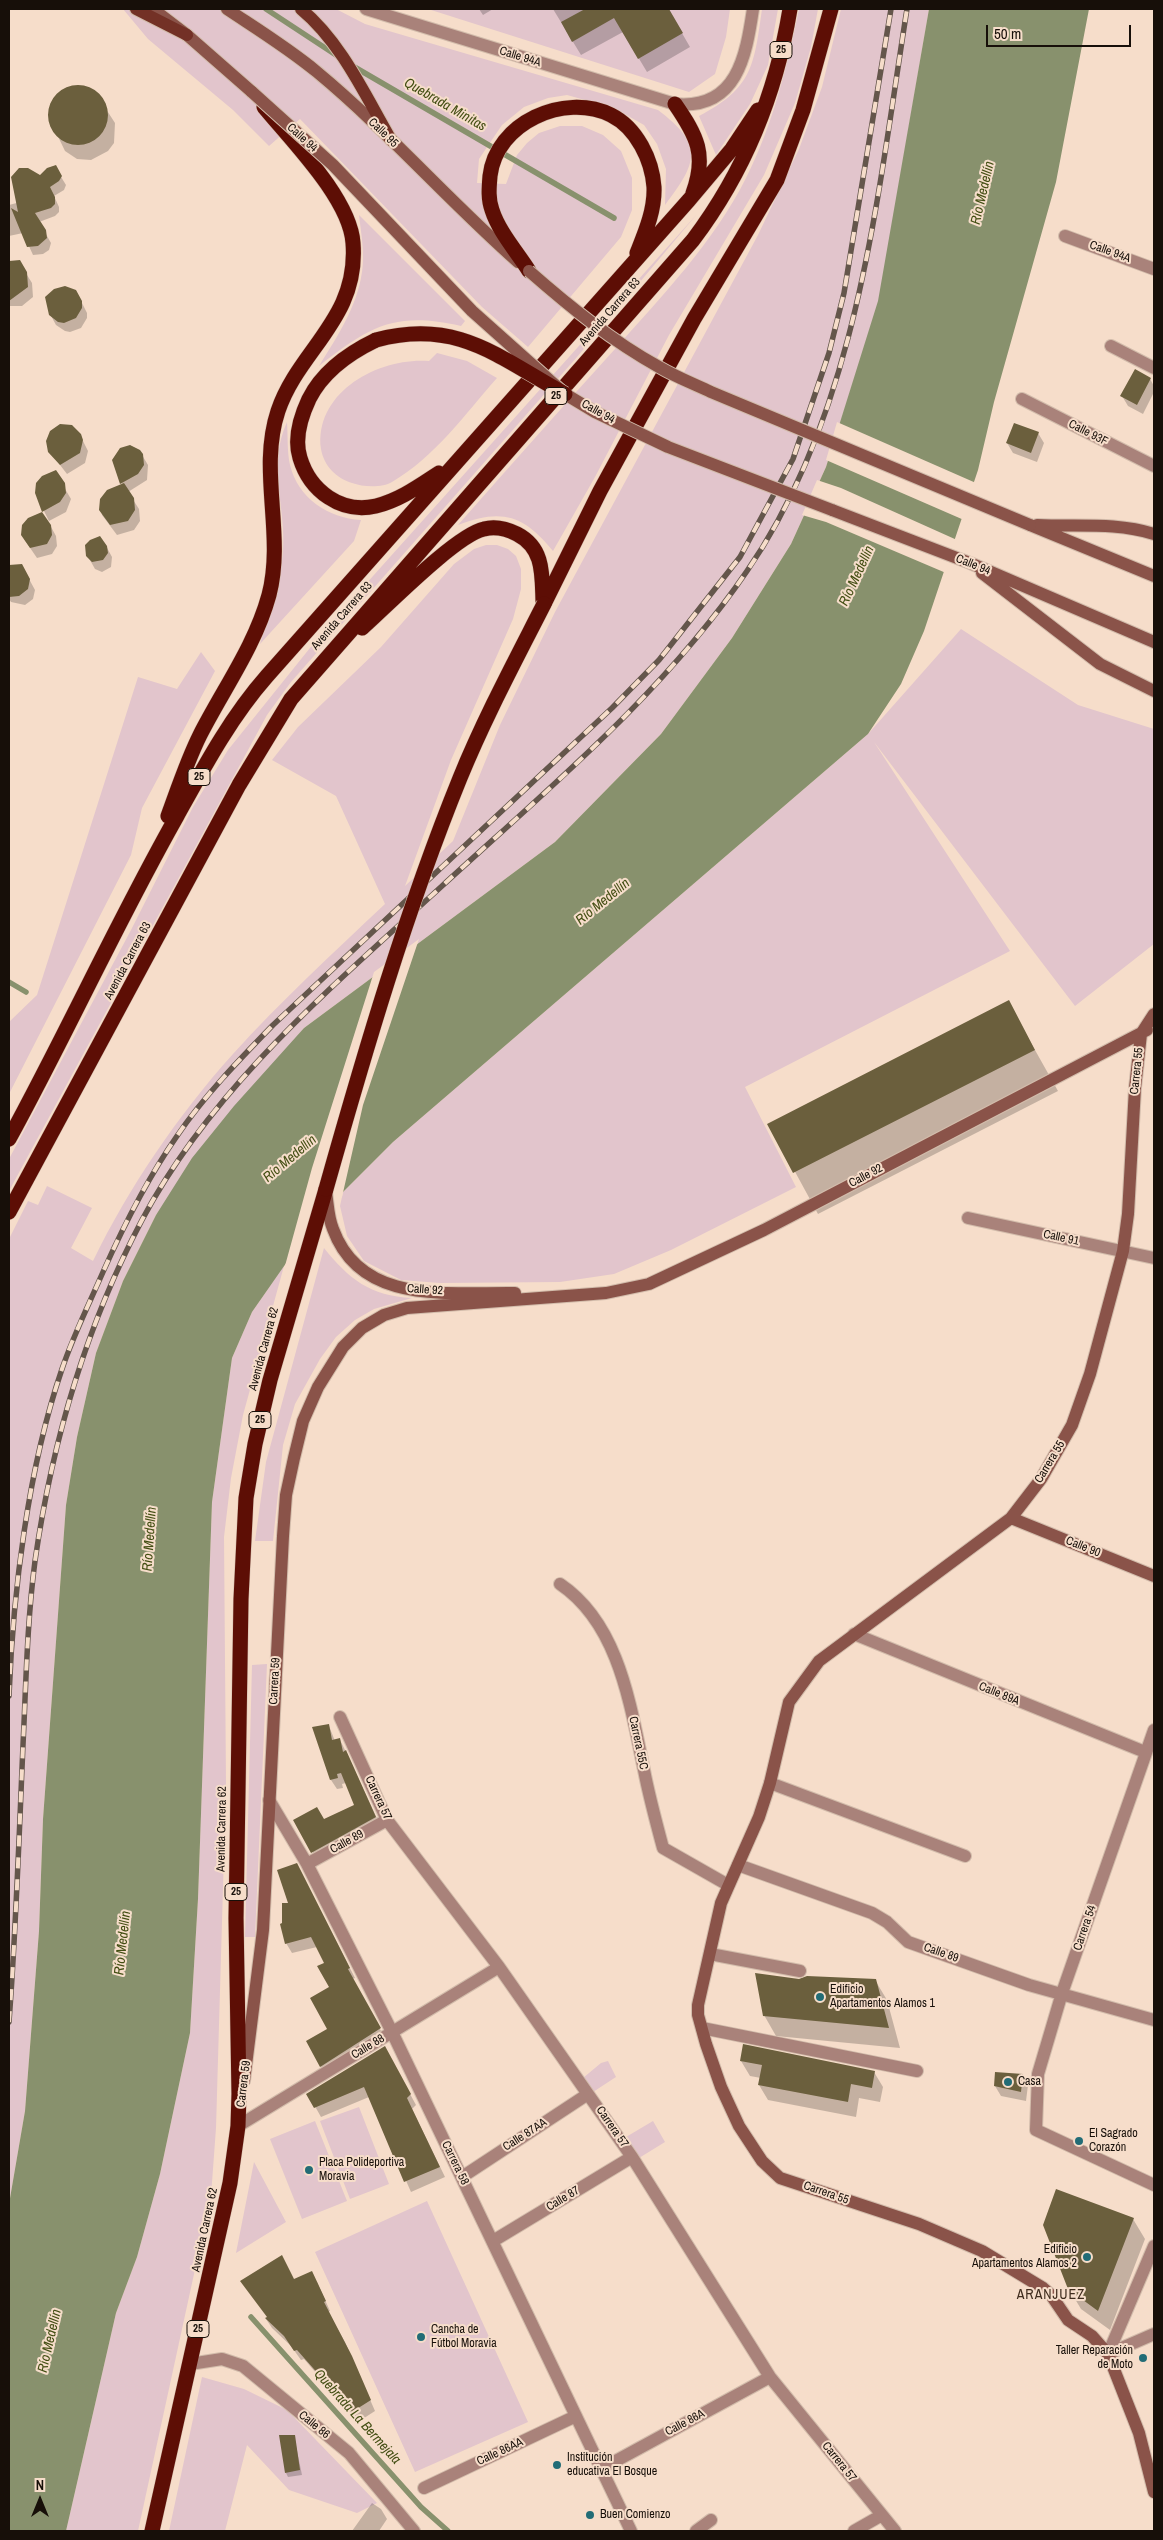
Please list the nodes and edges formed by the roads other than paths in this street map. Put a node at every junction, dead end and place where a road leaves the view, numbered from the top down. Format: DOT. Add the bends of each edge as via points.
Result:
graph roads {
  1 [pos="136,9"];
  2 [pos="153,9"];
  3 [pos="226,9"];
  4 [pos="301,9"];
  5 [pos="366,9"];
  6 [pos="753,9"];
  7 [pos="790,9"];
  8 [pos="831,9"];
  9 [pos="187,35"];
  10 [pos="770,91"];
  11 [pos="252,92"];
  12 [pos="675,104"];
  13 [pos="391,140"];
  14 [pos="689,200"];
  15 [pos="1065,236"];
  16 [pos="634,261"];
  17 [pos="1154,269"];
  18 [pos="529,272"];
  19 [pos="1111,346"];
  20 [pos="1154,368"];
  21 [pos="565,394"];
  22 [pos="1022,399"];
  23 [pos="457,461"];
  24 [pos="1154,466"];
  25 [pos="1030,524"];
  26 [pos="1154,534"];
  27 [pos="970,563"];
  28 [pos="1154,576"];
  29 [pos="544,604"];
  30 [pos="1154,642"];
  31 [pos="307,678"];
  32 [pos="1154,691"];
  33 [pos="148,867"];
  34 [pos="1154,1014"];
  35 [pos="1154,1025"];
  36 [pos="1141,1034"];
  37 [pos="9,1139"];
  38 [pos="326,1189"];
  39 [pos="9,1212"];
  40 [pos="968,1218"];
  41 [pos="1123,1251"];
  42 [pos="1154,1258"];
  43 [pos="584,1294"];
  44 [pos="431,1305"];
  45 [pos="1011,1518"];
  46 [pos="1154,1576"];
  47 [pos="560,1584"];
  48 [pos="854,1634"];
  49 [pos="340,1717"];
  50 [pos="1154,1730"];
  51 [pos="1145,1752"];
  52 [pos="770,1783"];
  53 [pos="269,1800"];
  54 [pos="387,1820"];
  55 [pos="964,1856"];
  56 [pos="307,1864"];
  57 [pos="738,1865"];
  58 [pos="728,1885"];
  59 [pos="710,1954"];
  60 [pos="499,1967"];
  61 [pos="800,1972"];
  62 [pos="1062,1993"];
  63 [pos="1154,2020"];
  64 [pos="702,2028"];
  65 [pos="392,2032"];
  66 [pos="917,2071"];
  67 [pos="588,2094"];
  68 [pos="238,2126"];
  69 [pos="632,2157"];
  70 [pos="462,2176"];
  71 [pos="1154,2185"];
  72 [pos="493,2241"];
  73 [pos="1154,2246"];
  74 [pos="1154,2334"];
  75 [pos="1108,2354"];
  76 [pos="190,2364"];
  77 [pos="770,2377"];
  78 [pos="576,2416"];
  79 [pos="1149,2458"];
  80 [pos="601,2469"];
  81 [pos="424,2488"];
  82 [pos="1154,2492"];
  83 [pos="882,2515"];
  84 [pos="711,2520"];
  85 [pos="152,2531"];
  86 [pos="414,2531"];
  87 [pos="632,2531"];
  88 [pos="696,2531"];
  89 [pos="854,2531"];
  90 [pos="895,2531"];
  1 -- 9 [label="main road"];
  2 -- 9 [label="main road, Calle 94"];
  3 -- 13 [label="main road, Calle 95" via="318,72"];
  4 -- 13 [label="main road" via="336,48"];
  5 -- 12 [label="street, Calle 94A"];
  6 -- 12 [label="street, Calle 94A" via="742,65 732,82 708,101 694,105"];
  7 -- 10 [label="highway, Avenida Carrera 63 / 25"];
  8 -- 29 [label="highway, 25" via="800,118 777,180 694,319 600,491"];
  9 -- 11 [label="main road, Calle 94"];
  10 -- 14 [label="highway, Avenida Carrera 63 / 25" via="732,149"];
  10 -- 31 [label="highway, Avenida Carrera 63 / 25" via="754,139 740,168 693,240"];
  11 -- 21 [label="main road, Calle 94, bridge" via="333,165 472,311"];
  11 -- 33 [label="highway, bridge" via="329,187 350,223 354,262 338,315 291,384 278,412 271,442 270,469 275,554 260,623 250,648 200,735"];
  12 -- 14 [label="highway" via="696,135 700,150 698,180"];
  13 -- 18 [label="main road, Calle 95" via="472,221"];
  14 -- 16 [label="highway, Avenida Carrera 63 / 25"];
  15 -- 17 [label="street, Calle 94A"];
  16 -- 18 [label="highway" via="652,208 654,187 647,156 632,132 611,115 587,109 556,109 530,118 500,148 491,166 488,193 492,210"];
  16 -- 23 [label="highway, Avenida Carrera 63 / 25"];
  18 -- 25 [label="main road, bridge" via="615,340 660,368"];
  19 -- 20 [label="street"];
  21 -- 23 [label="highway, bridge" via="456,336 415,332 376,340 341,360 322,378 302,417 298,438 300,458 322,493 342,505 374,506 407,494"];
  21 -- 27 [label="main road, Calle 94, bridge" via="668,447"];
  22 -- 24 [label="street, Calle 93F"];
  23 -- 33 [label="highway, Avenida Carrera 63 / 25" via="254,691 213,752"];
  25 -- 26 [label="main road" via="1104,524"];
  25 -- 28 [label="main road"];
  27 -- 30 [label="main road, Calle 94"];
  27 -- 32 [label="main road" via="1100,664"];
  29 -- 31 [label="highway" via="540,557 533,545 515,533 495,527 483,529 464,538 444,554"];
  29 -- 38 [label="highway, 25, bridge" via="481,730 440,829 380,1007"];
  31 -- 39 [label="highway, Avenida Carrera 63 / 25" via="254,760"];
  33 -- 37 [label="highway, Avenida Carrera 63 / 25"];
  34 -- 36 [label="main road, Calle 92"];
  35 -- 36 [label="main road, Calle 92"];
  36 -- 41 [label="main road, Carrera 55"];
  36 -- 43 [label="main road, Calle 92" via="764,1230 649,1284"];
  38 -- 43 [label="main road, Calle 92" via="332,1228 339,1244 360,1269 390,1286 440,1292"];
  38 -- 68 [label="highway, Avenida Carrera 62 / 25" via="287,1319 255,1444 246,1498 236,1918"];
  40 -- 41 [label="street, Calle 91"];
  41 -- 42 [label="street, Calle 91"];
  41 -- 45 [label="main road, Carrera 55" via="1090,1374 1072,1425 1041,1479"];
  43 -- 44 [label="main road, Calle 92"];
  44 -- 53 [label="main road, Carrera 59" via="384,1315 362,1328 329,1367 303,1421 286,1495"];
  45 -- 46 [label="main road, Calle 90"];
  45 -- 48 [label="main road, Carrera 55"];
  47 -- 58 [label="street, Carrera 55C" via="576,1594 604,1632 626,1685 663,1848"];
  48 -- 51 [label="street, Calle 89A"];
  48 -- 52 [label="main road, Carrera 55" via="819,1662 789,1702"];
  49 -- 54 [label="street, Carrera 57"];
  50 -- 51 [label="street, Carrera 54"];
  51 -- 62 [label="street, Carrera 54"];
  52 -- 55 [label="street"];
  52 -- 57 [label="main road, Carrera 55"];
  53 -- 56 [label="street, Carrera 58"];
  53 -- 68 [label="main road, Carrera 59" via="263,1930"];
  54 -- 56 [label="street, Calle 89"];
  54 -- 60 [label="street, Carrera 57"];
  56 -- 65 [label="street, Carrera 58"];
  57 -- 58 [label="main road, Carrera 55"];
  57 -- 62 [label="street, Calle 89" via="872,1913 908,1942 1029,1985"];
  58 -- 59 [label="main road, Carrera 55"];
  59 -- 61 [label="street"];
  59 -- 64 [label="main road, Carrera 55" via="698,2005"];
  60 -- 65 [label="street, Calle 88"];
  60 -- 67 [label="street, Carrera 57"];
  62 -- 63 [label="street, Calle 89"];
  62 -- 71 [label="street, Carrera 54" via="1038,2074 1036,2130"];
  64 -- 66 [label="street"];
  64 -- 75 [label="main road, Carrera 55" via="721,2087 739,2126 762,2161 780,2178 919,2224 982,2251 1043,2288 1068,2320 1092,2336"];
  65 -- 68 [label="street, Calle 88"];
  65 -- 70 [label="street, Carrera 58"];
  67 -- 69 [label="street, Carrera 57"];
  67 -- 70 [label="street, Calle 87AA"];
  68 -- 76 [label="highway, Avenida Carrera 62 / 25" via="230,2183"];
  69 -- 72 [label="street, Calle 87"];
  69 -- 77 [label="street, Carrera 57"];
  70 -- 72 [label="street, Carrera 58"];
  72 -- 78 [label="street, Carrera 58"];
  73 -- 75 [label="street"];
  74 -- 75 [label="street"];
  75 -- 79 [label="main road, Carrera 55"];
  76 -- 85 [label="highway, Avenida Carrera 62 / 25"];
  76 -- 86 [label="street, Calle 86" via="222,2359 243,2366 349,2453"];
  77 -- 80 [label="street, Calle 86A"];
  77 -- 83 [label="street, Carrera 57"];
  78 -- 80 [label="street, Carrera 58"];
  78 -- 81 [label="street, Calle 86AA"];
  79 -- 82 [label="main road, Carrera 55"];
  80 -- 87 [label="street, Carrera 58"];
  83 -- 89 [label="street"];
  83 -- 90 [label="street, Carrera 57"];
  84 -- 88 [label="street"];
}
